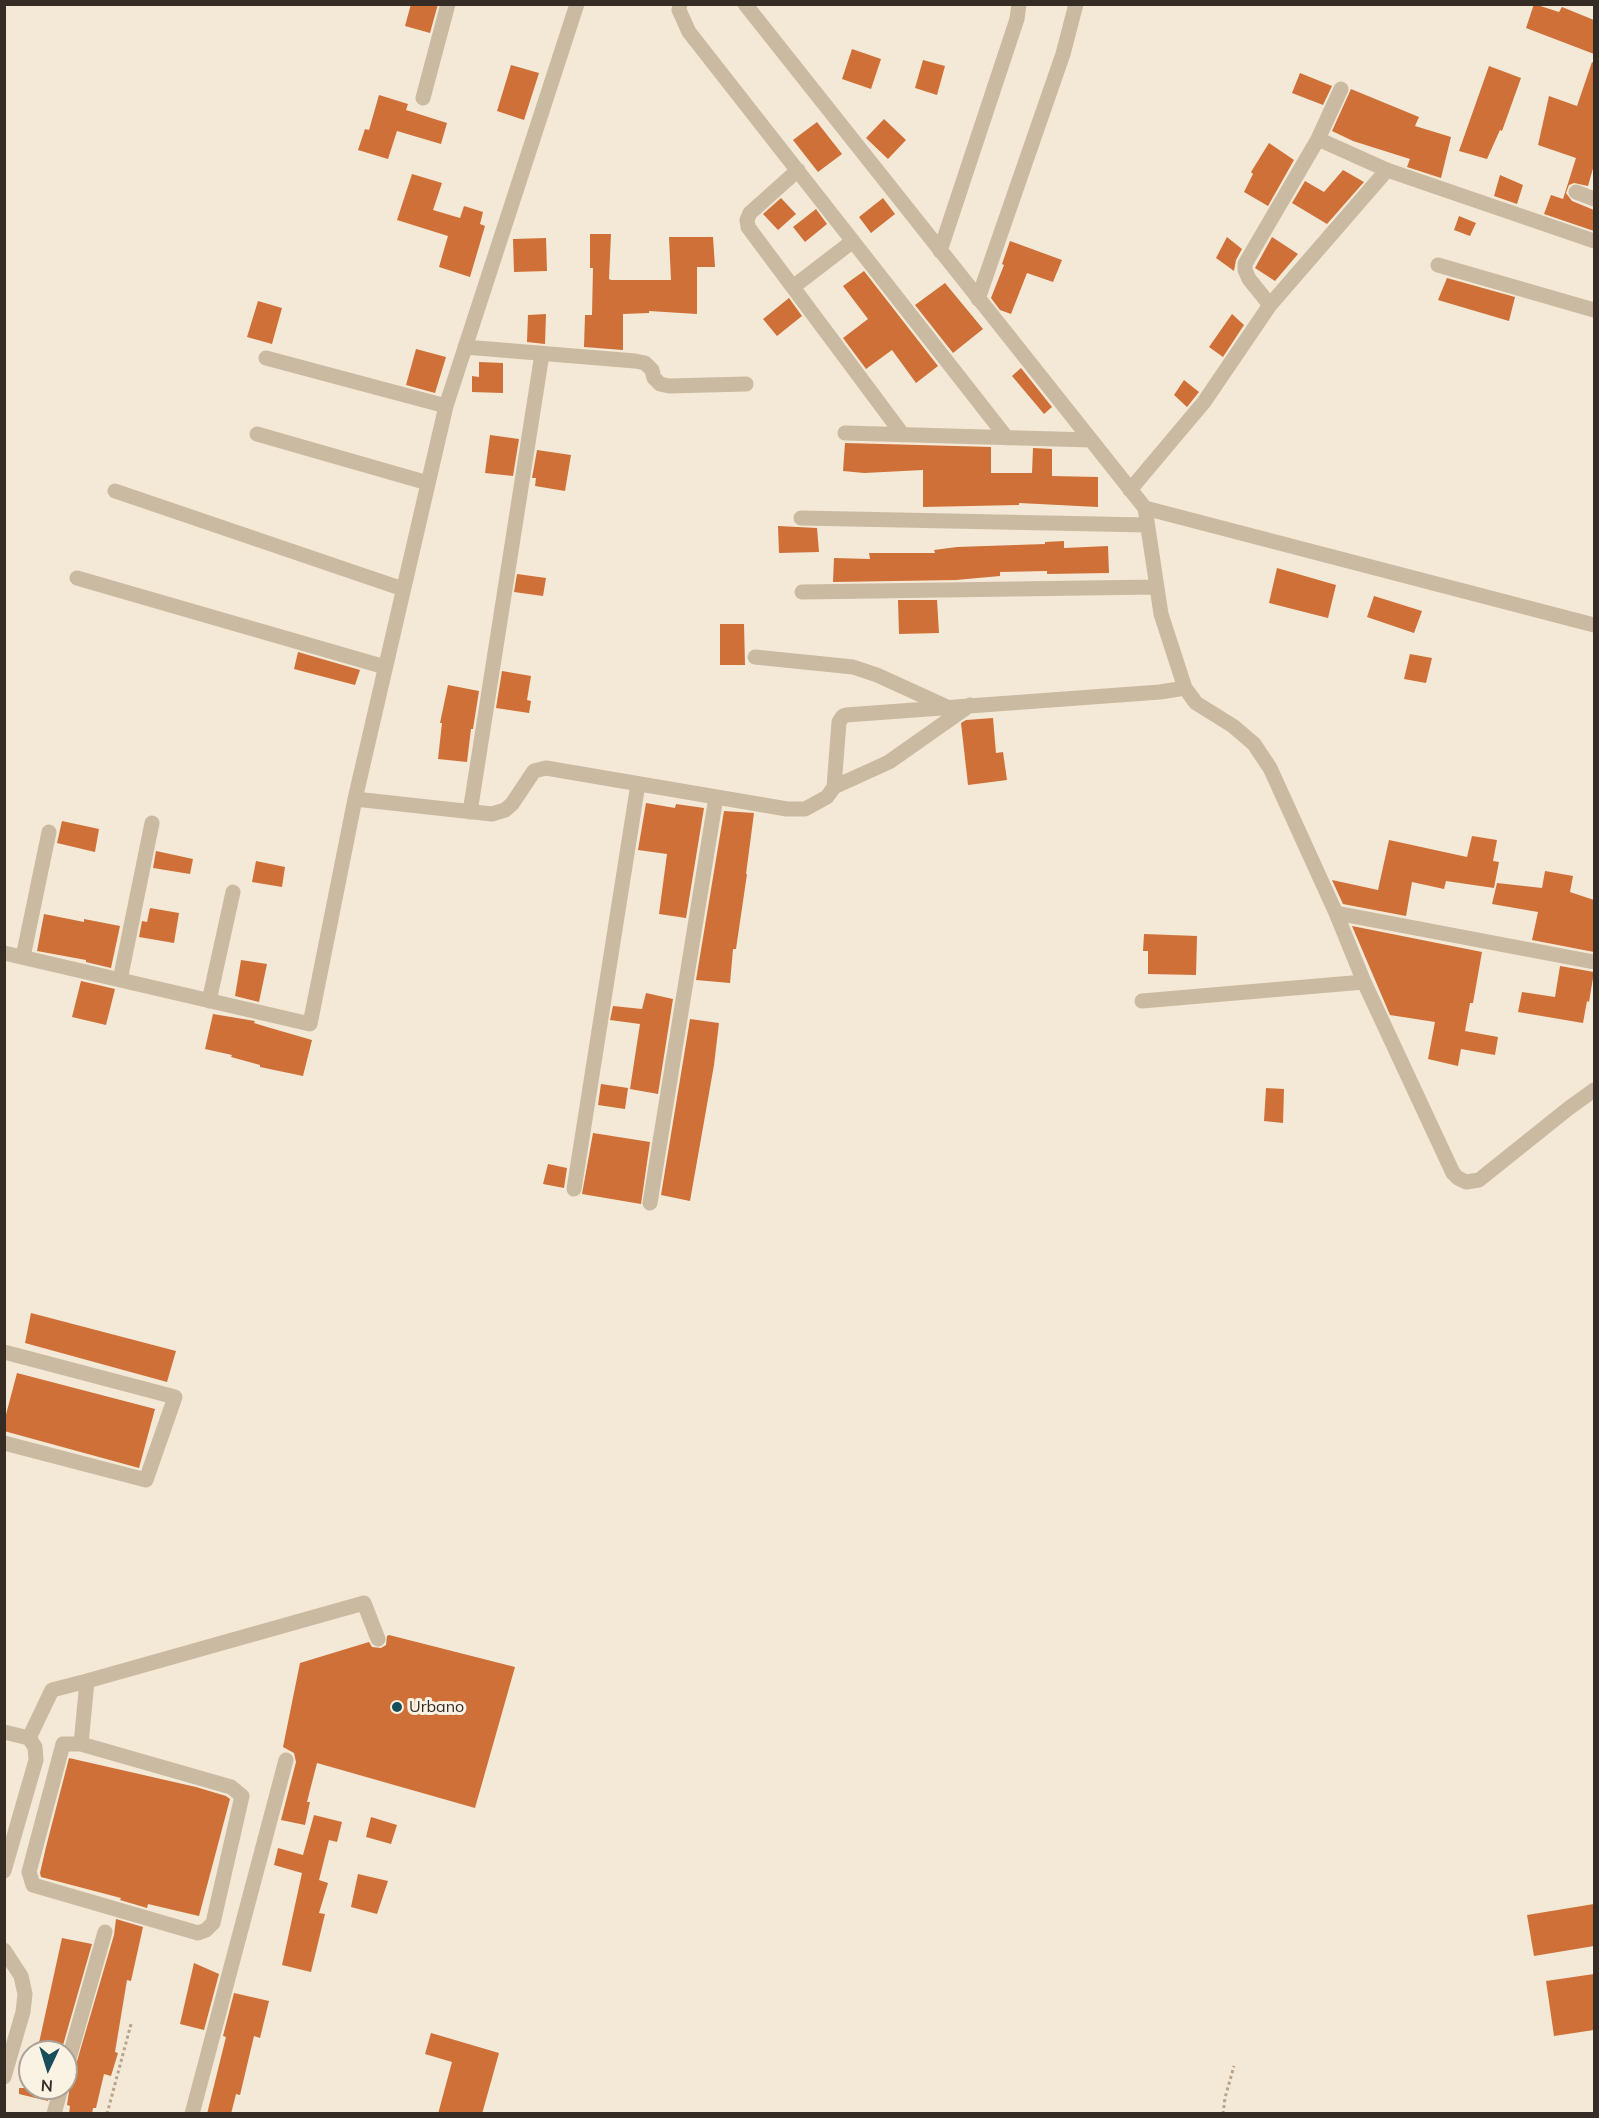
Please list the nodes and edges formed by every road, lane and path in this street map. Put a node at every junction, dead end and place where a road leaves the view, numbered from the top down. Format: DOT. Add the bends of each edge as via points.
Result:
graph roads {
  1 [pos="448,4"];
  2 [pos="577,4"];
  3 [pos="680,4"];
  4 [pos="745,4"];
  5 [pos="1019,4"];
  6 [pos="1076,4"];
  7 [pos="1341,89"];
  8 [pos="423,98"];
  9 [pos="1318,139"];
  10 [pos="798,170"];
  11 [pos="1387,170"];
  12 [pos="1576,192"];
  13 [pos="1594,199"];
  14 [pos="1594,240"];
  15 [pos="854,241"];
  16 [pos="940,250"];
  17 [pos="1438,265"];
  18 [pos="794,287"];
  19 [pos="978,298"];
  20 [pos="1270,305"];
  21 [pos="1594,310"];
  22 [pos="465,347"];
  23 [pos="542,354"];
  24 [pos="266,358"];
  25 [pos="746,384"];
  26 [pos="446,406"];
  27 [pos="256,434"];
  28 [pos="845,434"];
  29 [pos="903,435"];
  30 [pos="1007,438"];
  31 [pos="1091,440"];
  32 [pos="428,483"];
  33 [pos="1130,490"];
  34 [pos="115,491"];
  35 [pos="1144,508"];
  36 [pos="801,518"];
  37 [pos="1147,525"];
  38 [pos="77,578"];
  39 [pos="1156,586"];
  40 [pos="403,589"];
  41 [pos="802,592"];
  42 [pos="1594,625"];
  43 [pos="755,657"];
  44 [pos="385,667"];
  45 [pos="1185,688"];
  46 [pos="970,705"];
  47 [pos="948,707"];
  48 [pos="638,784"];
  49 [pos="834,787"];
  50 [pos="716,797"];
  51 [pos="354,799"];
  52 [pos="470,812"];
  53 [pos="152,823"];
  54 [pos="49,832"];
  55 [pos="233,892"];
  56 [pos="1336,913"];
  57 [pos="4,953"];
  58 [pos="23,957"];
  59 [pos="1594,962"];
  60 [pos="120,980"];
  61 [pos="1364,982"];
  62 [pos="209,1001"];
  63 [pos="1142,1001"];
  64 [pos="1594,1090"];
  65 [pos="574,1189"];
  66 [pos="650,1203"];
  67 [pos="4,1352"];
  68 [pos="4,1443"];
  69 [pos="378,1639"];
  70 [pos="87,1681"];
  71 [pos="4,1731"];
  72 [pos="29,1738"];
  73 [pos="81,1744"];
  74 [pos="286,1760"];
  75 [pos="4,1871"];
  76 [pos="105,1932"];
  77 [pos="4,1950"];
  78 [pos="131,2024"];
  79 [pos="74,2040"];
  80 [pos="1234,2066"];
  81 [pos="4,2077"];
  82 [pos="106,2114"];
  83 [pos="192,2114"];
  84 [pos="1223,2114"];
  1 -- 8 [label="street"];
  2 -- 22 [label="street"];
  3 -- 10 [label="street" via="689,32"];
  4 -- 16 [label="street"];
  5 -- 16 [label="street"];
  6 -- 19 [label="street" via="1063,54"];
  7 -- 9 [label="street"];
  9 -- 11 [label="street"];
  9 -- 20 [label="street" via="1245,264 1249,279"];
  10 -- 15 [label="street"];
  10 -- 18 [label="street" via="756,206 747,220 752,235"];
  11 -- 14 [label="street"];
  11 -- 20 [label="street"];
  12 -- 13 [label="street"];
  15 -- 18 [label="street"];
  15 -- 30 [label="street"];
  16 -- 19 [label="street"];
  17 -- 21 [label="street"];
  18 -- 29 [label="street"];
  19 -- 31 [label="street"];
  20 -- 33 [label="street" via="1204,402"];
  22 -- 23 [label="street"];
  22 -- 26 [label="street"];
  23 -- 25 [label="street" via="645,363 660,384 669,386"];
  23 -- 52 [label="street"];
  24 -- 26 [label="street"];
  26 -- 32 [label="street"];
  27 -- 32 [label="street"];
  28 -- 29 [label="street"];
  29 -- 30 [label="street"];
  30 -- 31 [label="street"];
  31 -- 33 [label="street"];
  32 -- 40 [label="street"];
  33 -- 35 [label="street"];
  34 -- 40 [label="street"];
  35 -- 37 [label="street"];
  35 -- 42 [label="street"];
  36 -- 37 [label="street"];
  37 -- 39 [label="street"];
  38 -- 44 [label="street"];
  39 -- 41 [label="street"];
  39 -- 45 [label="street"];
  40 -- 44 [label="street"];
  43 -- 47 [label="street" via="853,667"];
  44 -- 51 [label="street"];
  45 -- 46 [label="street"];
  45 -- 56 [label="street" via="1196,703 1233,726 1263,755"];
  46 -- 47 [label="street"];
  46 -- 49 [label="street" via="889,762"];
  47 -- 49 [label="street" via="843,716 838,729"];
  48 -- 50 [label="street"];
  48 -- 52 [label="street" via="546,768 534,771 505,810 492,814"];
  48 -- 65 [label="street"];
  49 -- 50 [label="street" via="827,797 805,809"];
  50 -- 66 [label="street"];
  51 -- 52 [label="street"];
  51 -- 62 [label="street" via="310,1024"];
  53 -- 60 [label="street"];
  54 -- 58 [label="street"];
  55 -- 62 [label="street"];
  56 -- 59 [label="street"];
  56 -- 61 [label="street"];
  57 -- 58 [label="street"];
  58 -- 60 [label="street"];
  60 -- 62 [label="street"];
  61 -- 63 [label="street"];
  61 -- 64 [label="street" via="1453,1173 1466,1182 1479,1180"];
  67 -- 68 [label="street" via="175,1397 146,1480"];
  69 -- 70 [label="street" via="364,1603"];
  70 -- 72 [label="street" via="52,1690"];
  70 -- 73 [label="street"];
  71 -- 72 [label="street"];
  72 -- 75 [label="street" via="36,1760"];
  73 -- 73 [label="street" via="231,1786 242,1796 213,1923 206,1930 198,1933 33,1885 29,1872 63,1744"];
  74 -- 83 [label="street"];
  76 -- 79 [label="street"];
  77 -- 81 [label="street" via="21,1976 25,1994"];
  78 -- 82 [label="path"];
  80 -- 84 [label="path"];
}
